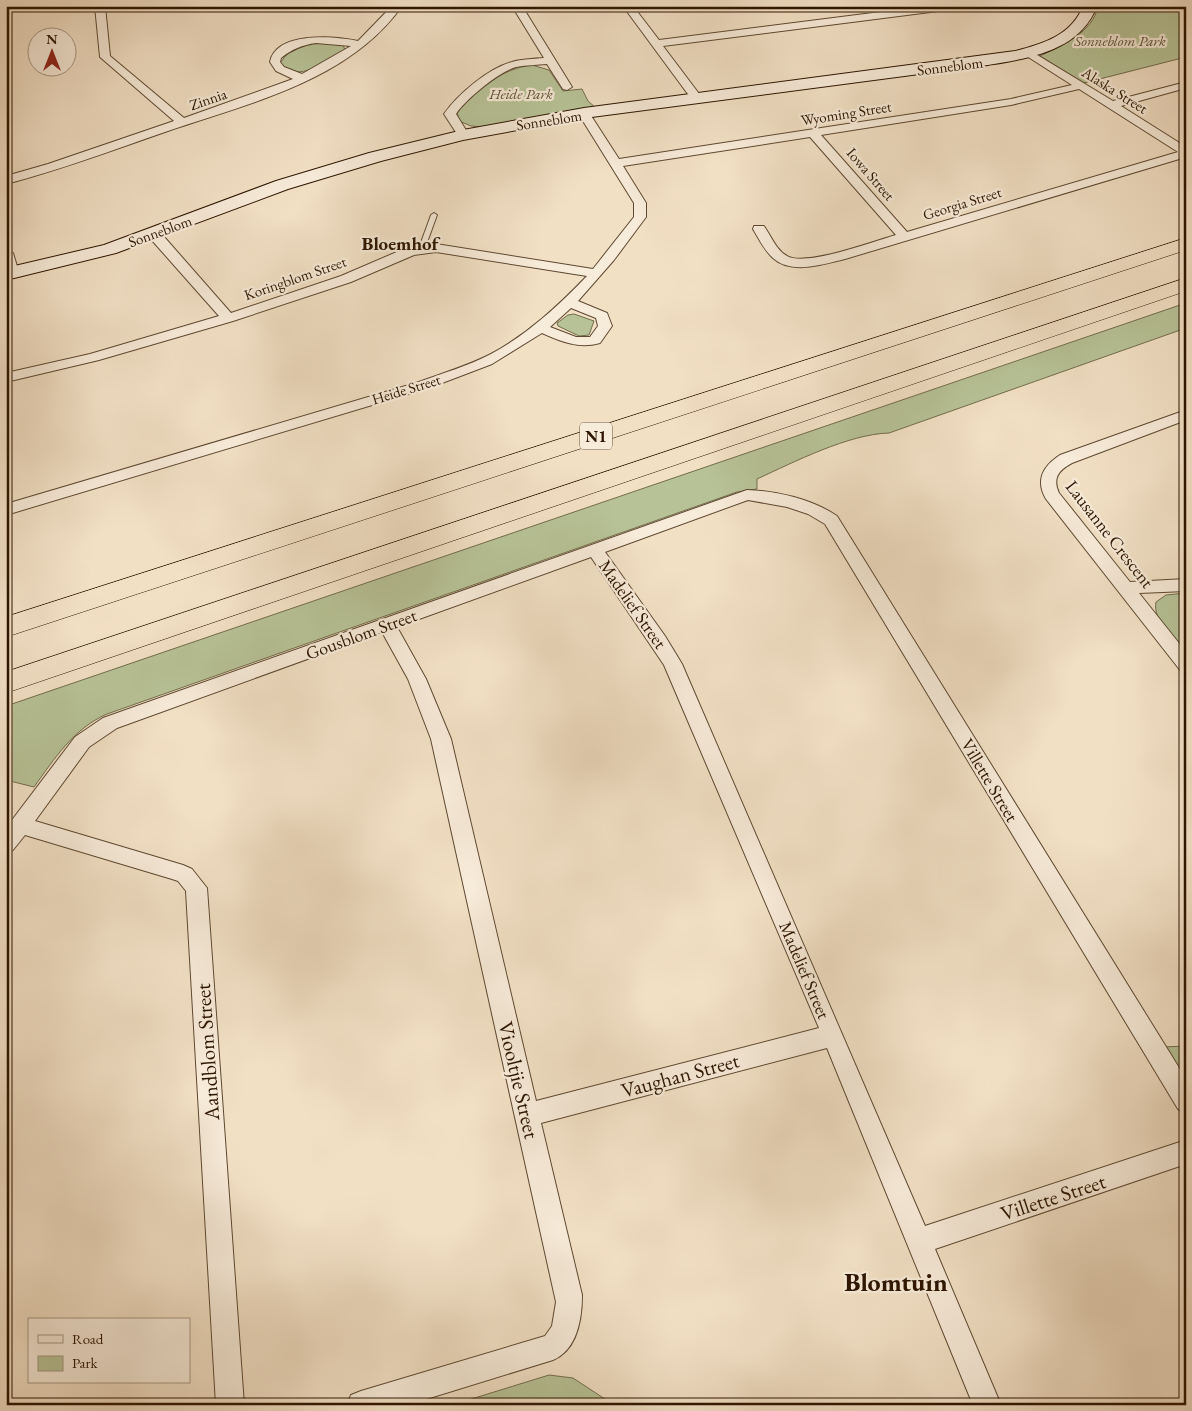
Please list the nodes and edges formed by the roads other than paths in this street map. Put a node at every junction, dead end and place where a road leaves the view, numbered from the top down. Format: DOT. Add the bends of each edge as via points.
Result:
graph roads {
  1 [pos="100,6"];
  2 [pos="397,6"];
  3 [pos="517,6"];
  4 [pos="628,6"];
  5 [pos="954,6"];
  6 [pos="1090,6"];
  7 [pos="656,44"];
  8 [pos="360,45"];
  9 [pos="1029,53"];
  10 [pos="550,60"];
  11 [pos="302,79"];
  12 [pos="1186,85"];
  13 [pos="1080,86"];
  14 [pos="566,87"];
  15 [pos="697,99"];
  16 [pos="1111,105"];
  17 [pos="584,114"];
  18 [pos="183,123"];
  19 [pos="813,133"];
  20 [pos="462,135"];
  21 [pos="1186,153"];
  22 [pos="616,163"];
  23 [pos="6,180"];
  24 [pos="434,215"];
  25 [pos="760,229"];
  26 [pos="154,234"];
  27 [pos="904,237"];
  28 [pos="1186,244"];
  29 [pos="422,248"];
  30 [pos="6,253"];
  31 [pos="9,273"];
  32 [pos="595,273"];
  33 [pos="1186,284"];
  34 [pos="1186,290"];
  35 [pos="570,303"];
  36 [pos="1118,307"];
  37 [pos="228,318"];
  38 [pos="541,328"];
  39 [pos="6,378"];
  40 [pos="1186,414"];
  41 [pos="765,496"];
  42 [pos="6,510"];
  43 [pos="595,550"];
  44 [pos="1186,585"];
  45 [pos="1125,588"];
  46 [pos="387,625"];
  47 [pos="6,627"];
  48 [pos="1186,665"];
  49 [pos="6,683"];
  50 [pos="20,824"];
  51 [pos="6,844"];
  52 [pos="833,1035"];
  53 [pos="1186,1101"];
  54 [pos="527,1115"];
  55 [pos="1186,1152"];
  56 [pos="920,1241"];
  57 [pos="230,1405"];
  58 [pos="361,1405"];
  59 [pos="987,1405"];
  1 -- 18 [label="street" via="105,57"];
  2 -- 8 [label="street, Zinnia"];
  3 -- 10 [label="street"];
  4 -- 7 [label="street"];
  5 -- 7 [label="street"];
  6 -- 9 [label="street, Sonneblom" via="1083,20 1068,35"];
  7 -- 15 [label="street"];
  8 -- 11 [label="street, Zinnia"];
  8 -- 11 [label="street" via="328,38 313,39 276,57 274,62 278,67"];
  9 -- 13 [label="street, Alaska Street"];
  9 -- 15 [label="street, Sonneblom"];
  10 -- 14 [label="street"];
  10 -- 20 [label="street" via="505,67 454,104 450,118"];
  11 -- 18 [label="street, Zinnia"];
  12 -- 16 [label="street"];
  13 -- 16 [label="street, Alaska Street"];
  13 -- 19 [label="street, Wyoming Street" via="1012,102"];
  15 -- 17 [label="street, Sonneblom"];
  16 -- 21 [label="street, Alaska Street"];
  17 -- 20 [label="street, Sonneblom"];
  17 -- 22 [label="street, Heide Street"];
  18 -- 23 [label="street, Zinnia"];
  19 -- 22 [label="street, Wyoming Street"];
  19 -- 27 [label="street, Iowa Street"];
  20 -- 26 [label="street, Sonneblom" via="327,170"];
  21 -- 27 [label="street, Georgia Street"];
  22 -- 32 [label="street, Heide Street" via="640,204 641,213"];
  24 -- 29 [label="lane"];
  25 -- 27 [label="street, Georgia Street" via="776,253 785,261 793,262 819,260"];
  26 -- 31 [label="street, Sonneblom" via="110,249"];
  26 -- 37 [label="street"];
  28 -- 47 [label="highway, N1"];
  29 -- 32 [label="street, Koringblom Street"];
  29 -- 37 [label="street, Koringblom Street" via="346,279"];
  30 -- 31 [label="street"];
  32 -- 35 [label="street, Heide Street"];
  33 -- 36 [label="highway"];
  34 -- 36 [label="highway"];
  35 -- 38 [label="street, Heide Street"];
  35 -- 38 [label="street" via="602,316 605,326 595,340 577,341"];
  36 -- 49 [label="highway"];
  37 -- 39 [label="street, Koringblom Street" via="94,357"];
  38 -- 42 [label="street, Heide Street" via="495,358 424,384"];
  40 -- 45 [label="street, Lausanne Crescent" via="1066,459 1048,475 1052,495"];
  41 -- 43 [label="street, Gousblom Street" via="747,495"];
  41 -- 53 [label="street, Villette Street" via="817,512 831,520"];
  43 -- 46 [label="street, Gousblom Street"];
  43 -- 52 [label="street, Madelief Street" via="660,640 673,664"];
  44 -- 45 [label="street"];
  45 -- 48 [label="street, Lausanne Crescent"];
  46 -- 50 [label="street, Gousblom Street" via="99,729 82,742"];
  46 -- 54 [label="street, Viooltjie Street" via="417,679 441,739"];
  50 -- 51 [label="street, Gousblom Street"];
  50 -- 57 [label="street, Aandblom Street" via="176,871 185,875 196,888"];
  52 -- 54 [label="street, Vaughan Street"];
  52 -- 56 [label="street, Madelief Street"];
  54 -- 58 [label="street, Viooltjie Street" via="569,1295 563,1334 553,1347"];
  55 -- 56 [label="street, Villette Street"];
  56 -- 59 [label="street, Madelief Street"];
}
